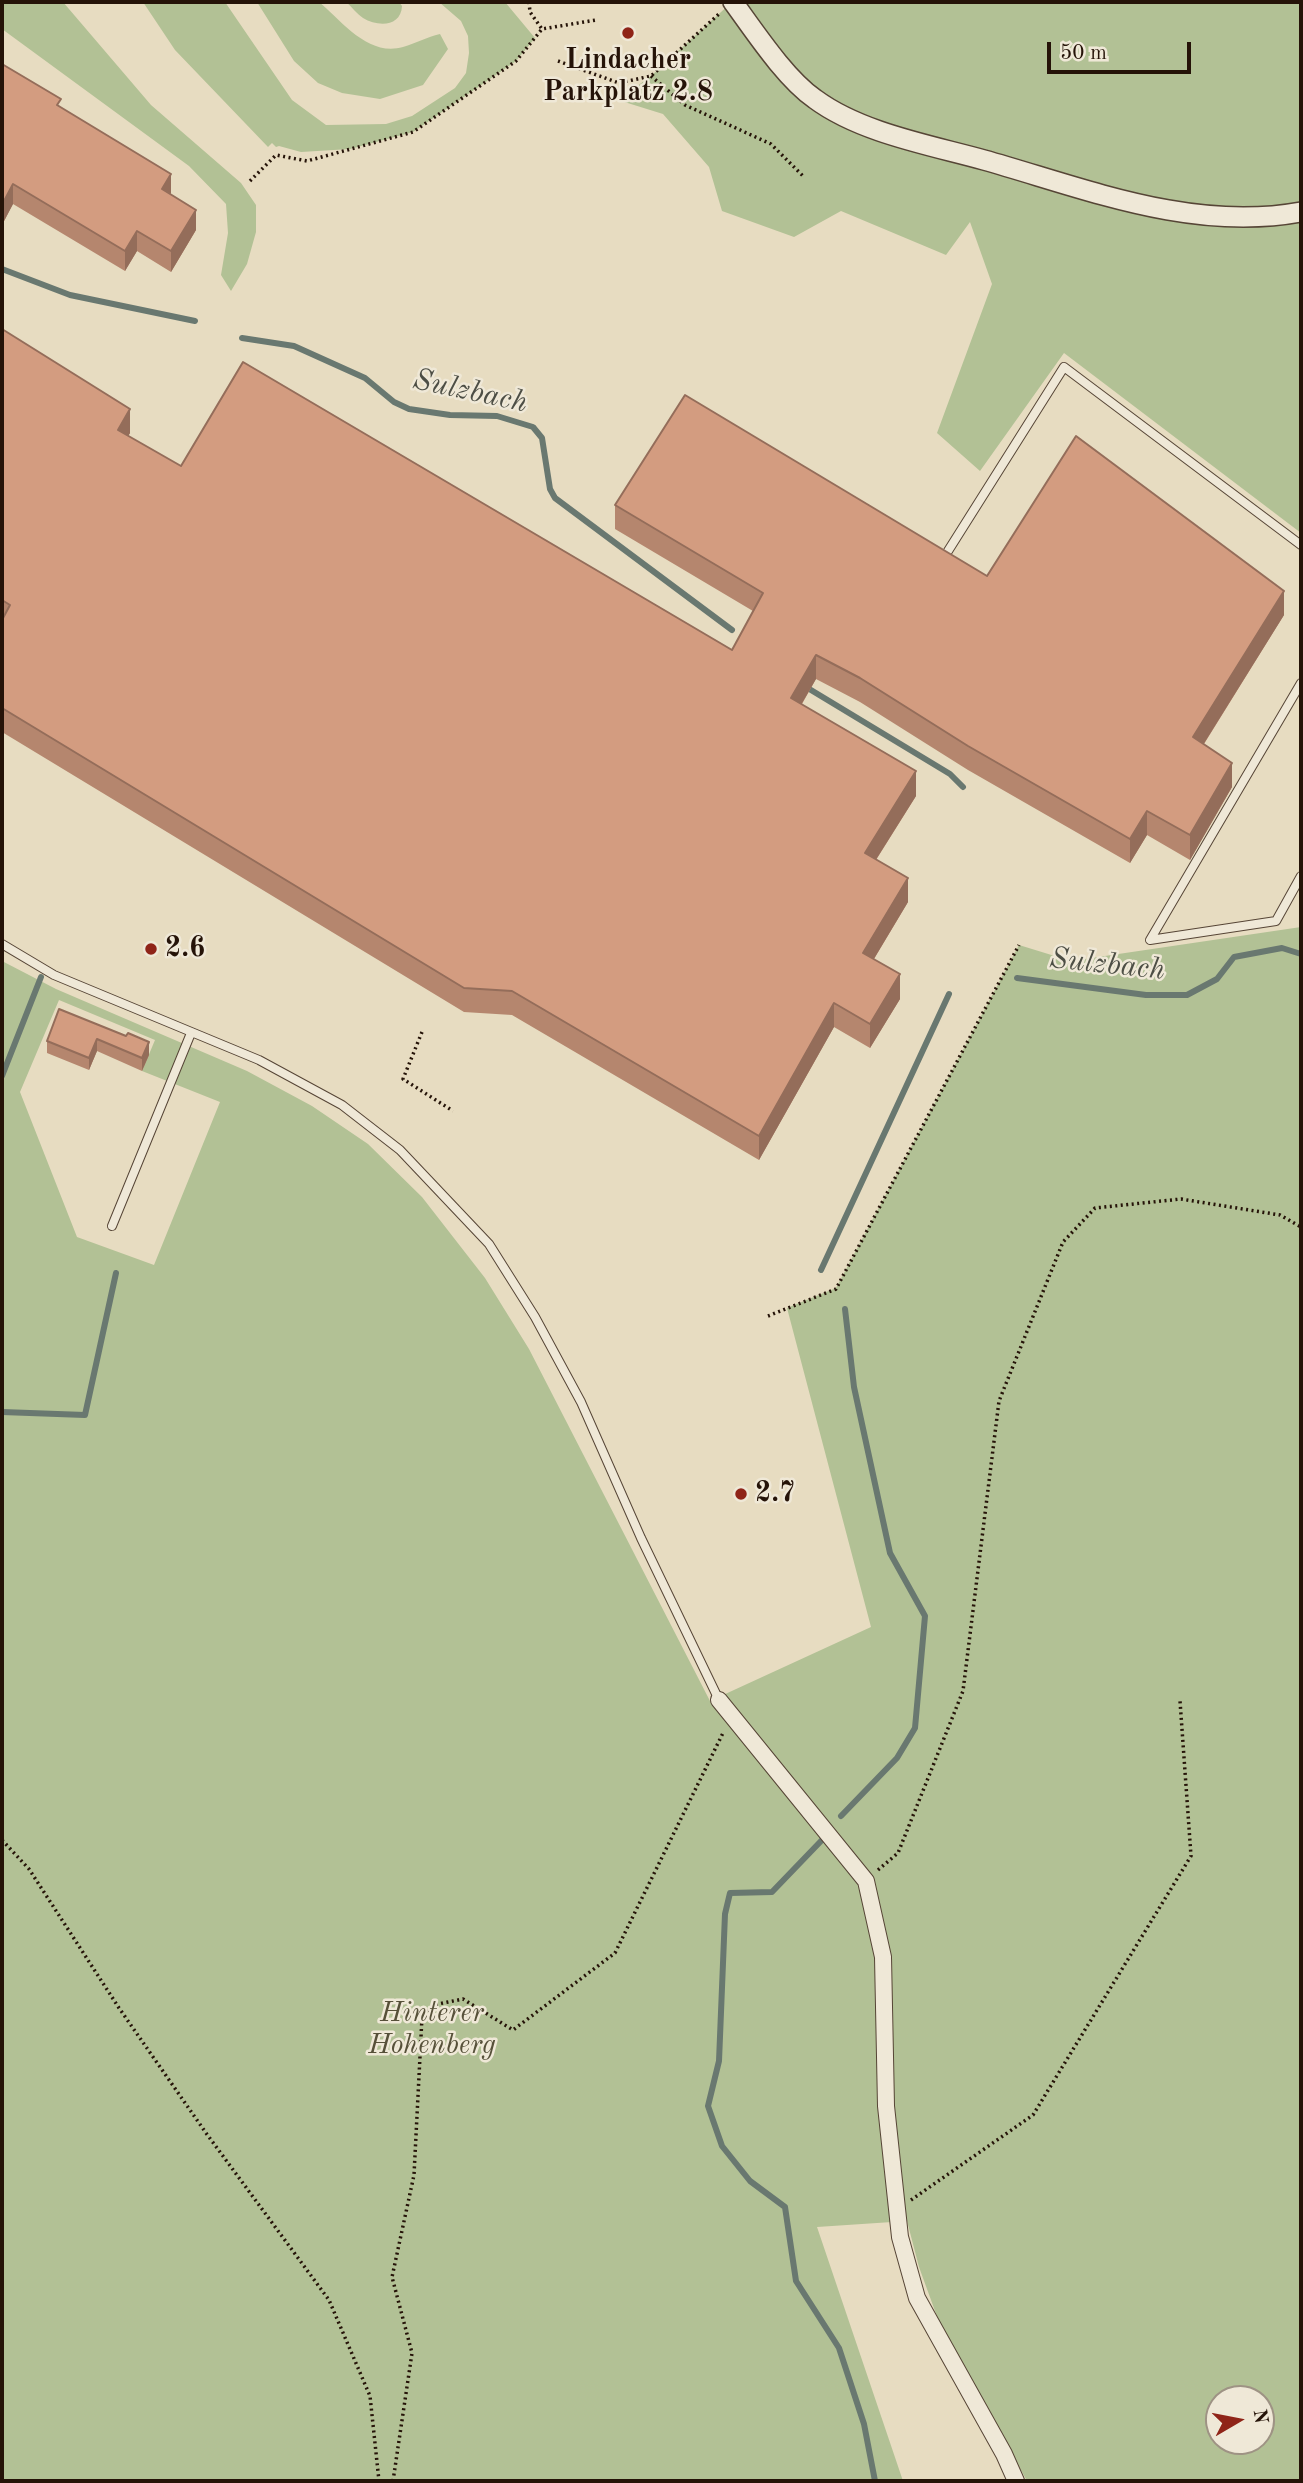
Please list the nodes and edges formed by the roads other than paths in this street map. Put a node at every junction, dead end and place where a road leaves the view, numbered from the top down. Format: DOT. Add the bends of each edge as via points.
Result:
graph roads {
  1 [pos="727,6"];
  2 [pos="1301,212"];
  3 [pos="1301,545"];
  4 [pos="948,551"];
  5 [pos="1301,683"];
  6 [pos="1301,876"];
  7 [pos="2,944"];
  8 [pos="191,1033"];
  9 [pos="112,1226"];
  10 [pos="719,1700"];
  11 [pos="1016,2481"];
  1 -- 2 [label="street" via="814,99 858,123 1146,205 1220,217"];
  3 -- 4 [label="lane" via="1064,367"];
  5 -- 6 [label="lane" via="1150,940 1276,920"];
  7 -- 8 [label="lane" via="54,975"];
  8 -- 9 [label="lane"];
  8 -- 10 [label="lane" via="259,1060 342,1105 400,1150 489,1244 581,1402"];
  10 -- 11 [label="street" via="866,1881 883,1957 886,2106 900,2237 917,2298"];
}
